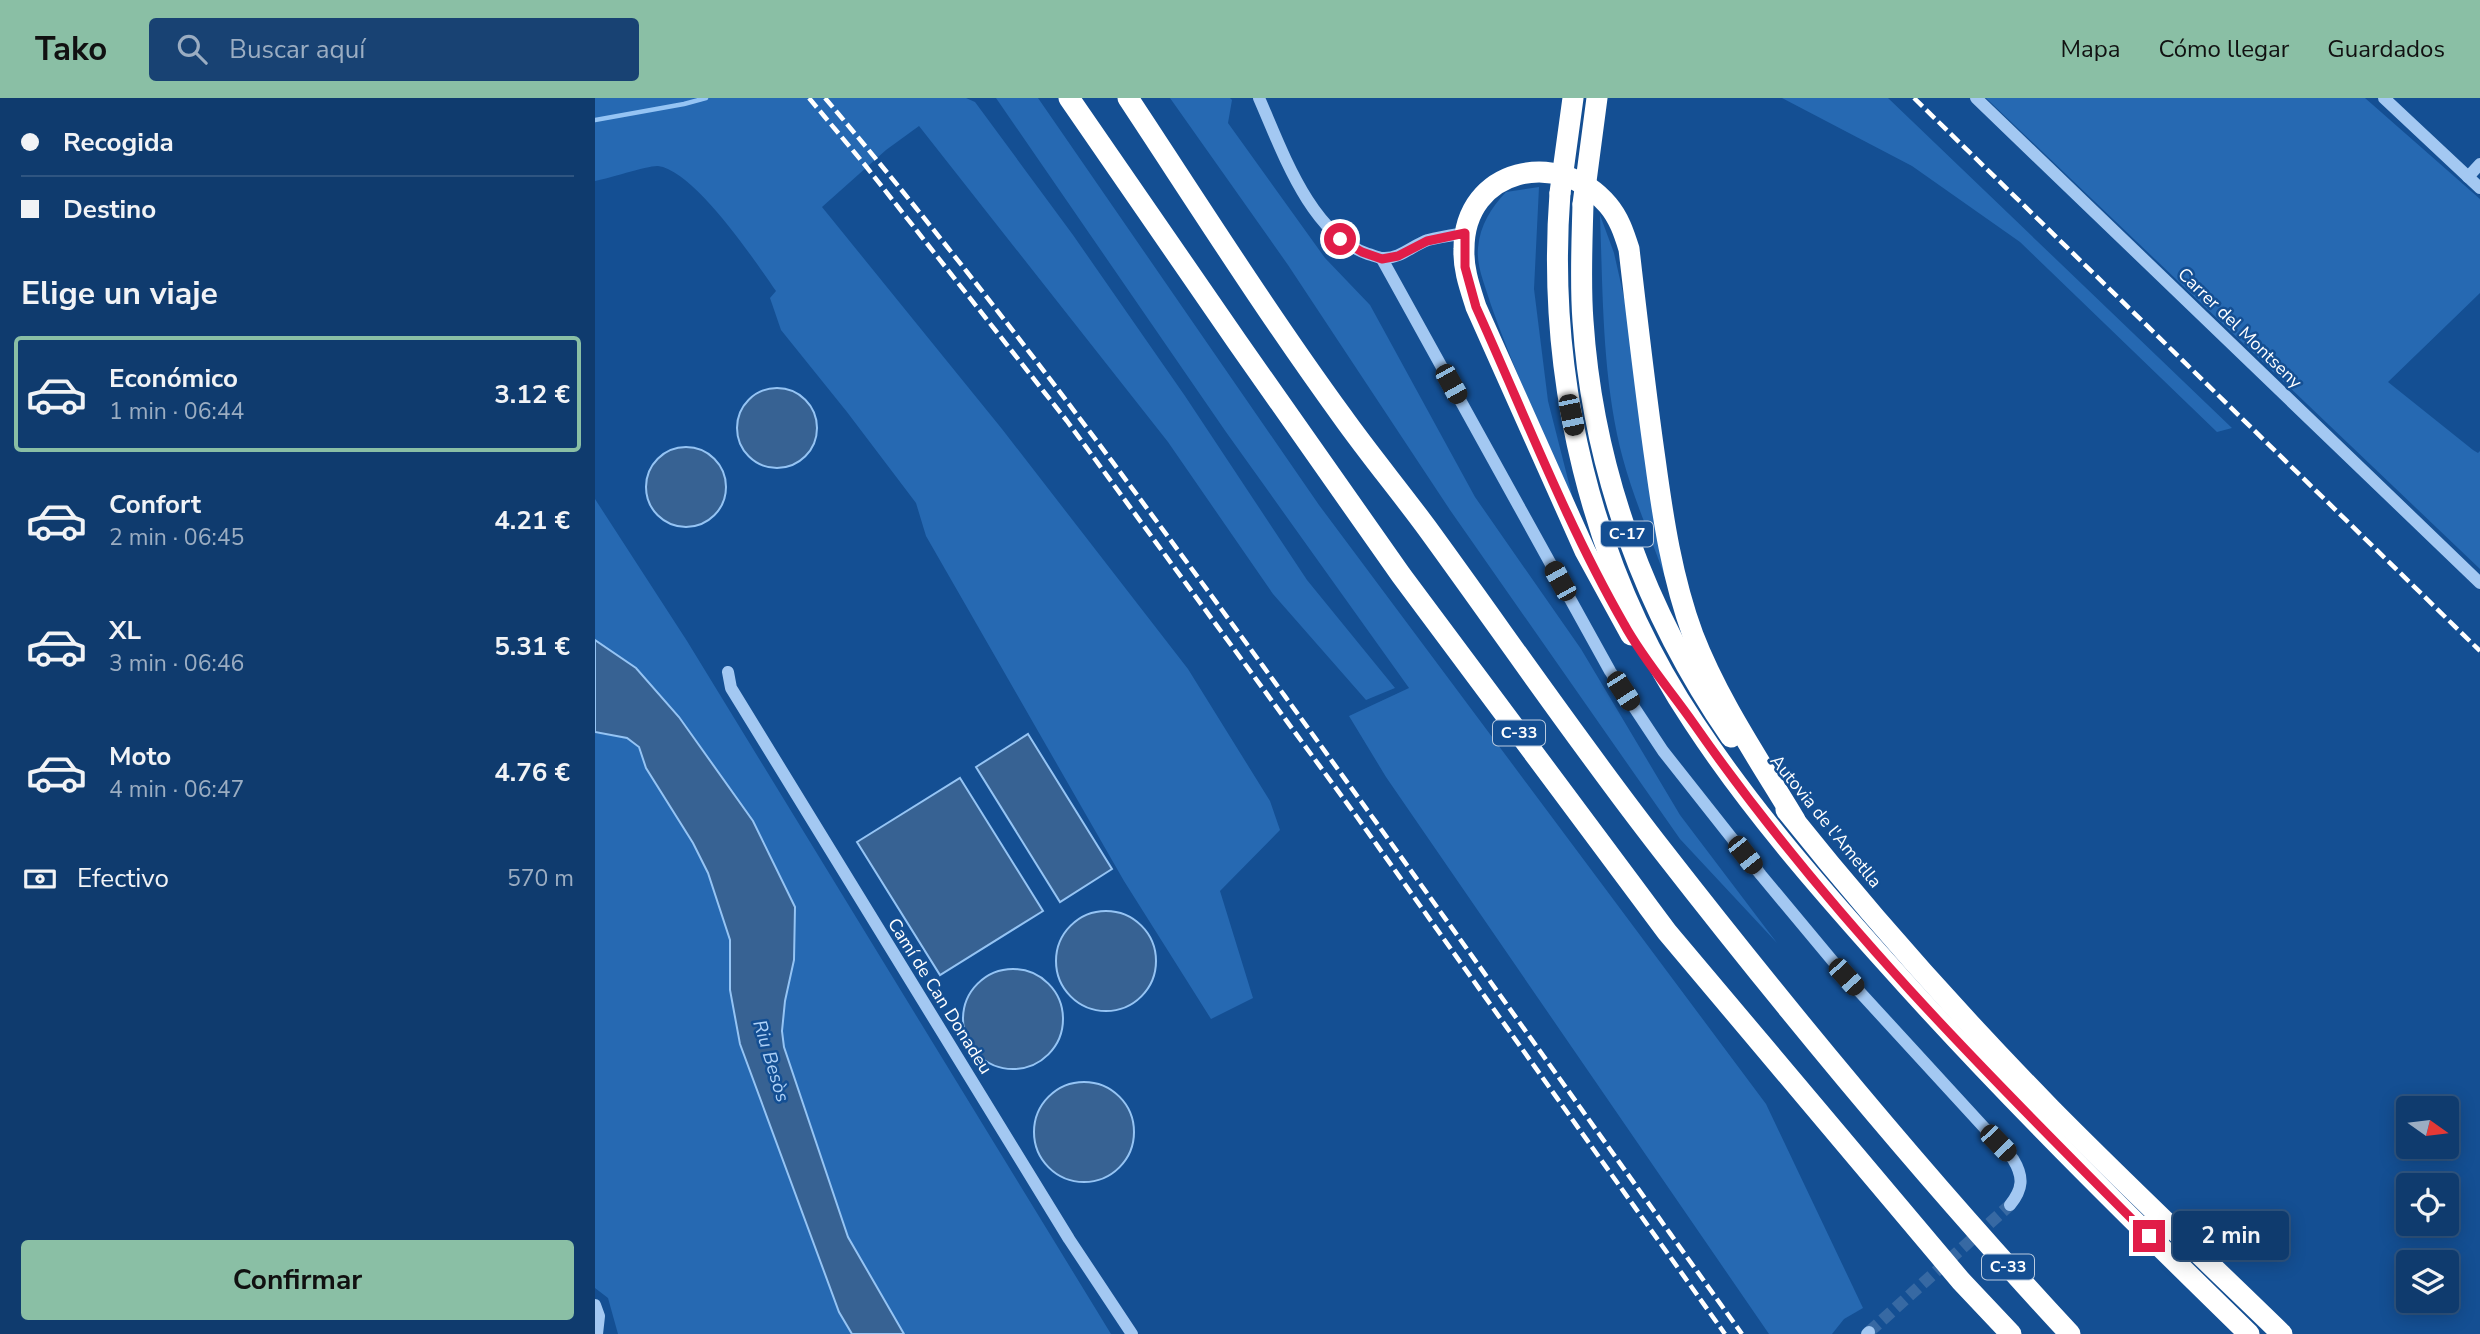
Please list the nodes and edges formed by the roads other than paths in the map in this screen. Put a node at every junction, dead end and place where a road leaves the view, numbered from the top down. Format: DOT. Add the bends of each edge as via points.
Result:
graph roads {
  1 [pos="1069,98"];
  2 [pos="1128,98"];
  3 [pos="1259,98"];
  4 [pos="1573,98"];
  5 [pos="1597,98"];
  6 [pos="1976,98"];
  7 [pos="2384,98"];
  8 [pos="2480,164"];
  9 [pos="2468,177"];
  10 [pos="2480,188"];
  11 [pos="1465,233"];
  12 [pos="1382,259"];
  13 [pos="2480,583"];
  14 [pos="728,672"];
  15 [pos="1692,720"];
  16 [pos="1795,820"];
  17 [pos="2010,1205"];
  18 [pos="596,1306"];
  19 [pos="597,1334"];
  20 [pos="607,1334"];
  21 [pos="1132,1334"];
  22 [pos="2011,1334"];
  23 [pos="2070,1334"];
  24 [pos="2249,1334"];
  25 [pos="2282,1334"];
  1 -- 22 [label="highway, C-33" via="1401,575 1667,932"];
  2 -- 23 [label="highway, C-33" via="1341,416 1661,848 1801,1027 1947,1199"];
  3 -- 12 [label="street" via="1306,197 1327,226 1340,239"];
  4 -- 15 [label="highway, C-17, bridge" via="1560,193 1558,296 1571,415 1601,531 1623,588 1647,642"];
  5 -- 16 [label="highway, Autovia de l'Ametlla / C-17, bridge" via="1583,204 1583,322 1600,440 1614,495 1633,552 1681,659 1745,758"];
  6 -- 13 [label="street, Carrer del Montseny"];
  7 -- 9 [label="street"];
  8 -- 9 [label="street"];
  9 -- 10 [label="street"];
  11 -- 12 [label="street" via="1427,241"];
  11 -- 15 [label="highway" via="1465,267 1476,307 1585,551 1625,627"];
  11 -- 16 [label="highway" via="1489,189 1525,172 1554,173 1579,182 1601,198 1617,218 1629,249 1661,506 1680,596 1717,687"];
  12 -- 17 [label="street" via="1610,671 1663,751 1846,977 2013,1159 2022,1183"];
  14 -- 21 [label="street, Camí de Can Donadeu" via="731,688"];
  15 -- 24 [label="highway, C-17" via="1803,867 1959,1045"];
  16 -- 25 [label="highway, Autovia de l'Ametlla / C-17" via="1885,929 1994,1048"];
  18 -- 19 [label="street"];
  18 -- 20 [label="street"];
}
